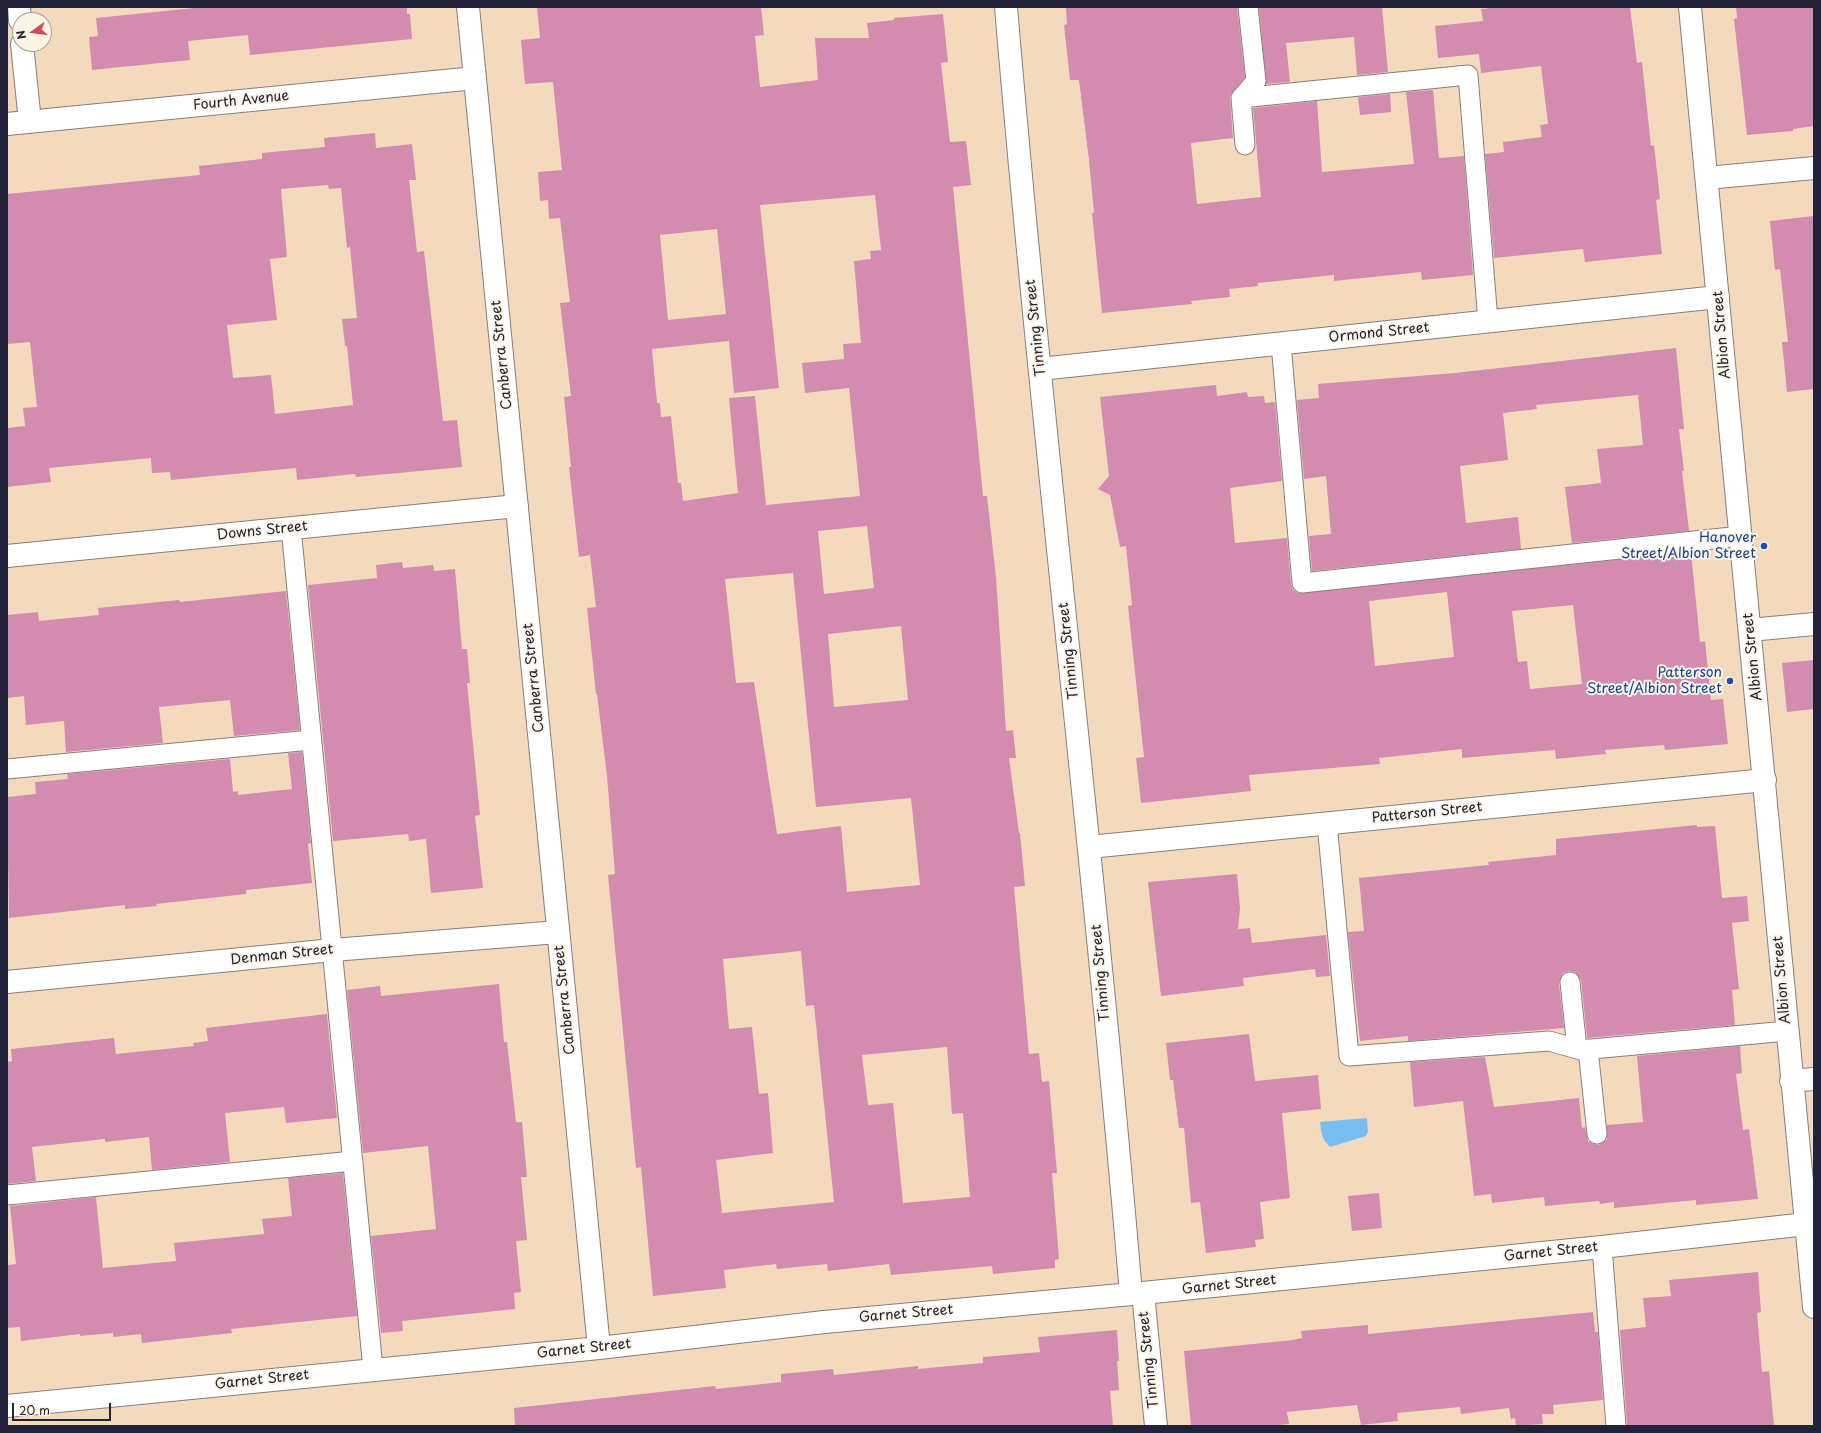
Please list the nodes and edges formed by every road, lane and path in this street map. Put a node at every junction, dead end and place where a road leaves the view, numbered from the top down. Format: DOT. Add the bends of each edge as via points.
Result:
graph roads {
  1 [pos="468,7"];
  2 [pos="1006,7"];
  3 [pos="1248,7"];
  4 [pos="1690,7"];
  5 [pos="23,52"];
  6 [pos="475,78"];
  7 [pos="1242,98"];
  8 [pos="30,122"];
  9 [pos="7,124"];
  10 [pos="1245,146"];
  11 [pos="1814,168"];
  12 [pos="1707,178"];
  13 [pos="1718,297"];
  14 [pos="1488,321"];
  15 [pos="1281,344"];
  16 [pos="1040,369"];
  17 [pos="517,506"];
  18 [pos="291,528"];
  19 [pos="1741,536"];
  20 [pos="7,556"];
  21 [pos="1814,624"];
  22 [pos="1750,630"];
  23 [pos="312,740"];
  24 [pos="7,769"];
  25 [pos="1764,780"];
  26 [pos="1327,823"];
  27 [pos="1089,847"];
  28 [pos="558,932"];
  29 [pos="333,950"];
  30 [pos="7,982"];
  31 [pos="1570,982"];
  32 [pos="1787,1031"];
  33 [pos="1583,1049"];
  34 [pos="1814,1079"];
  35 [pos="1791,1081"];
  36 [pos="1597,1134"];
  37 [pos="353,1161"];
  38 [pos="7,1195"];
  39 [pos="1806,1224"];
  40 [pos="1602,1247"];
  41 [pos="1137,1294"];
  42 [pos="1814,1307"];
  43 [pos="599,1348"];
  44 [pos="373,1369"];
  45 [pos="7,1406"];
  46 [pos="1156,1426"];
  47 [pos="1616,1426"];
  1 -- 6 [label="street, Canberra Street"];
  2 -- 16 [label="street, Tinning Street"];
  3 -- 7 [label="lane" via="1256,81"];
  4 -- 12 [label="street, Albion Street"];
  5 -- 8 [label="street"];
  6 -- 8 [label="street, Fourth Avenue"];
  6 -- 17 [label="street, Canberra Street"];
  7 -- 10 [label="lane"];
  7 -- 14 [label="lane" via="1468,75"];
  8 -- 9 [label="street, Fourth Avenue"];
  11 -- 12 [label="street"];
  12 -- 13 [label="street, Albion Street"];
  13 -- 14 [label="street, Ormond Street"];
  13 -- 19 [label="street, Albion Street"];
  14 -- 15 [label="street, Ormond Street"];
  15 -- 16 [label="street, Ormond Street"];
  15 -- 19 [label="lane" via="1302,583"];
  16 -- 27 [label="street, Tinning Street"];
  17 -- 18 [label="street, Downs Street"];
  17 -- 28 [label="street, Canberra Street"];
  18 -- 20 [label="street, Downs Street"];
  18 -- 23 [label="lane"];
  19 -- 22 [label="street, Albion Street"];
  21 -- 22 [label="street"];
  22 -- 25 [label="street, Albion Street"];
  23 -- 24 [label="lane"];
  23 -- 29 [label="lane"];
  25 -- 26 [label="street, Patterson Street"];
  25 -- 32 [label="street, Albion Street"];
  26 -- 27 [label="street, Patterson Street"];
  26 -- 33 [label="lane" via="1349,1056 1549,1041"];
  27 -- 41 [label="street, Tinning Street"];
  28 -- 29 [label="street, Denman Street"];
  28 -- 43 [label="street, Canberra Street"];
  29 -- 30 [label="street, Denman Street"];
  29 -- 37 [label="lane"];
  31 -- 33 [label="lane"];
  32 -- 33 [label="lane"];
  32 -- 35 [label="street, Albion Street"];
  33 -- 36 [label="lane"];
  34 -- 35 [label="street"];
  35 -- 39 [label="street, Albion Street"];
  37 -- 38 [label="lane"];
  37 -- 44 [label="lane"];
  39 -- 40 [label="street, Garnet Street"];
  39 -- 42 [label="street, Albion Street"];
  40 -- 41 [label="street, Garnet Street"];
  40 -- 47 [label="lane"];
  41 -- 43 [label="street, Garnet Street" via="824,1322"];
  41 -- 46 [label="street, Tinning Street"];
  43 -- 44 [label="street, Garnet Street"];
  44 -- 45 [label="street, Garnet Street"];
}
